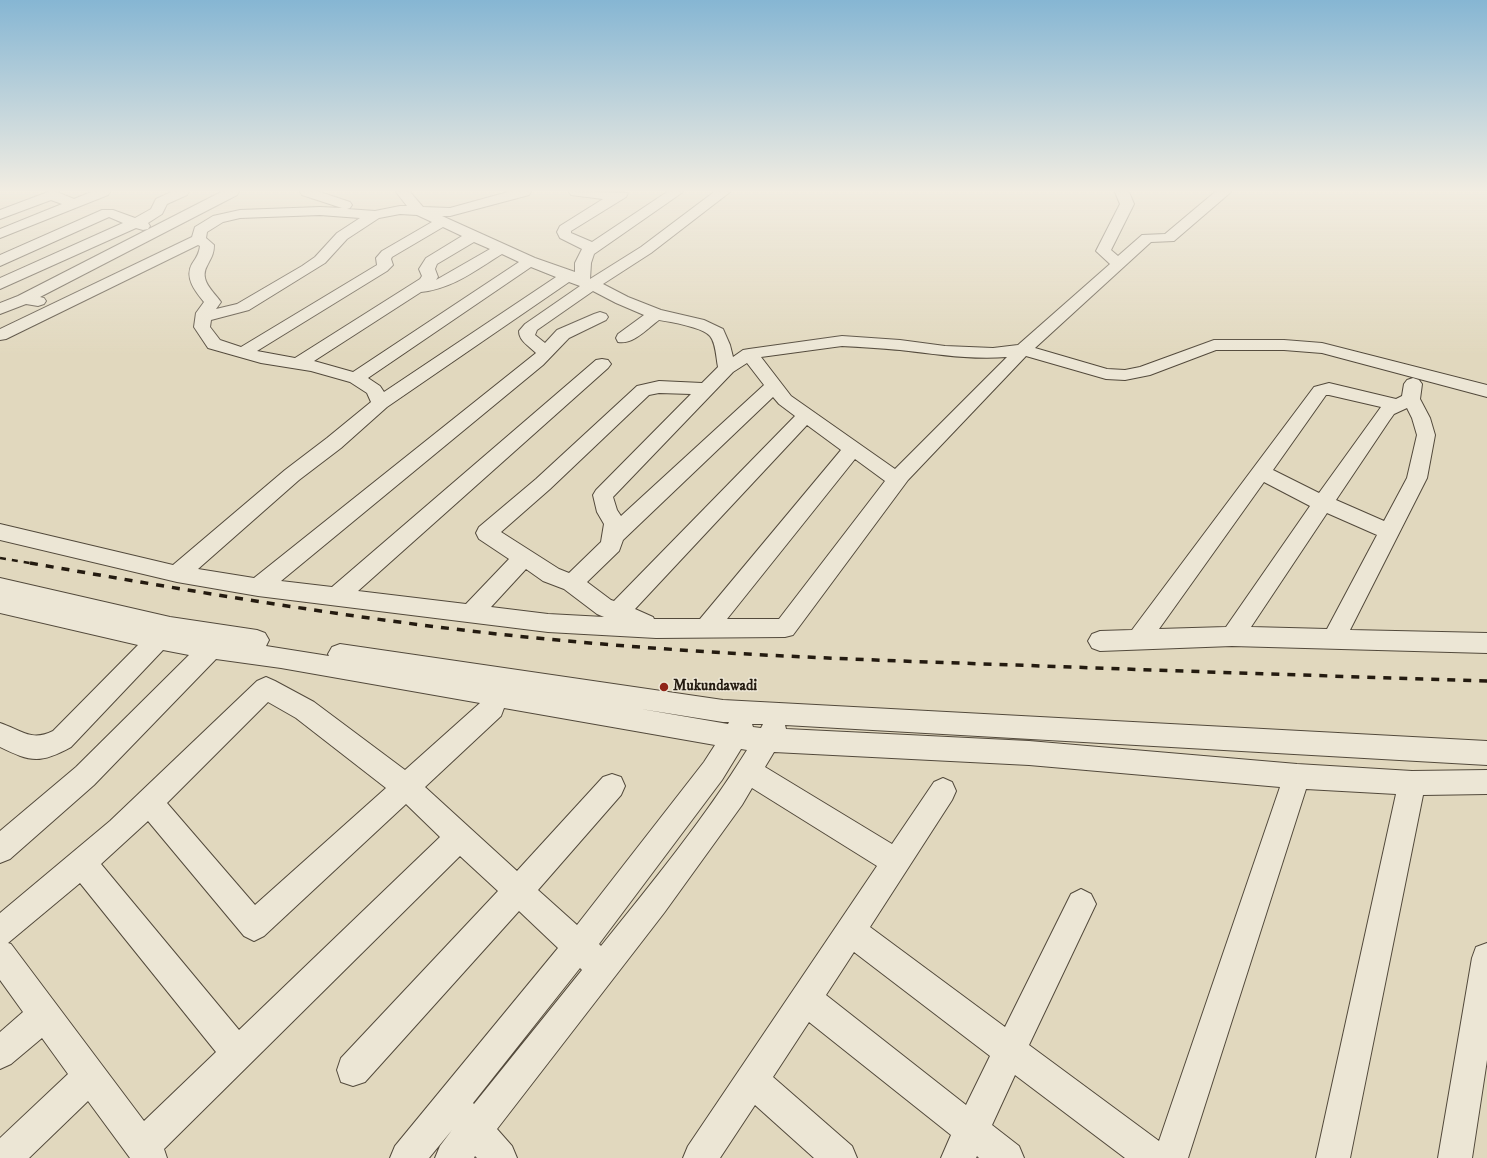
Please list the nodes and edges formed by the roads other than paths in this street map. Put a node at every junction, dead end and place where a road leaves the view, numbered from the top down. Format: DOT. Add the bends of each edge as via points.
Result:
graph roads {
  1 [pos="33,246"];
  2 [pos="85,246"];
  3 [pos="127,246"];
  4 [pos="185,246"];
  5 [pos="207,246"];
  6 [pos="333,246"];
  7 [pos="401,246"];
  8 [pos="456,246"];
  9 [pos="496,246"];
  10 [pos="588,246"];
  11 [pos="595,246"];
  12 [pos="651,246"];
  13 [pos="1106,246"];
  14 [pos="1138,246"];
  15 [pos="501,248"];
  16 [pos="592,248"];
  17 [pos="0,261"];
  18 [pos="530,261"];
  19 [pos="1119,264"];
  20 [pos="581,280"];
  21 [pos="0,284"];
  22 [pos="419,287"];
  23 [pos="24,299"];
  24 [pos="66,304"];
  25 [pos="0,309"];
  26 [pos="656,314"];
  27 [pos="204,317"];
  28 [pos="600,317"];
  29 [pos="0,335"];
  30 [pos="624,338"];
  31 [pos="1023,350"];
  32 [pos="545,352"];
  33 [pos="243,353"];
  34 [pos="749,354"];
  35 [pos="299,364"];
  36 [pos="602,364"];
  37 [pos="727,368"];
  38 [pos="1415,373"];
  39 [pos="356,378"];
  40 [pos="774,386"];
  41 [pos="706,389"];
  42 [pos="1487,391"];
  43 [pos="1404,402"];
  44 [pos="381,403"];
  45 [pos="806,415"];
  46 [pos="853,448"];
  47 [pos="1260,472"];
  48 [pos="897,480"];
  49 [pos="1323,503"];
  50 [pos="0,532"];
  51 [pos="1389,532"];
  52 [pos="613,536"];
  53 [pos="524,557"];
  54 [pos="177,574"];
  55 [pos="572,583"];
  56 [pos="0,587"];
  57 [pos="258,587"];
  58 [pos="336,597"];
  59 [pos="0,604"];
  60 [pos="619,611"];
  61 [pos="471,614"];
  62 [pos="656,629"];
  63 [pos="706,629"];
  64 [pos="1232,636"];
  65 [pos="1334,638"];
  66 [pos="158,640"];
  67 [pos="1138,640"];
  68 [pos="1100,641"];
  69 [pos="1487,643"];
  70 [pos="210,649"];
  71 [pos="281,658"];
  72 [pos="266,688"];
  73 [pos="492,708"];
  74 [pos="782,714"];
  75 [pos="742,725"];
  76 [pos="0,734"];
  77 [pos="767,740"];
  78 [pos="1487,753"];
  79 [pos="748,771"];
  80 [pos="1297,776"];
  81 [pos="1487,782"];
  82 [pos="1412,783"];
  83 [pos="612,786"];
  84 [pos="406,787"];
  85 [pos="943,792"];
  86 [pos="149,802"];
  87 [pos="460,837"];
  88 [pos="0,849"];
  89 [pos="896,862"];
  90 [pos="82,863"];
  91 [pos="518,892"];
  92 [pos="1081,904"];
  93 [pos="850,931"];
  94 [pos="0,932"];
  95 [pos="579,946"];
  96 [pos="0,955"];
  97 [pos="1487,958"];
  98 [pos="602,968"];
  99 [pos="805,999"];
  100 [pos="44,1015"];
  101 [pos="1010,1051"];
  102 [pos="0,1053"];
  103 [pos="238,1054"];
  104 [pos="353,1070"];
  105 [pos="90,1076"];
  106 [pos="752,1080"];
  107 [pos="451,1104"];
  108 [pos="474,1130"];
  109 [pos="972,1130"];
  110 [pos="146,1152"];
  111 [pos="4,1158"];
  112 [pos="407,1158"];
  113 [pos="452,1158"];
  114 [pos="500,1158"];
  115 [pos="700,1158"];
  116 [pos="840,1158"];
  117 [pos="958,1158"];
  118 [pos="1007,1158"];
  119 [pos="1153,1158"];
  120 [pos="1171,1158"];
  121 [pos="1333,1158"];
  122 [pos="1455,1158"];
  1 -- 17 [label="street"];
  2 -- 21 [label="street"];
  3 -- 23 [label="street"];
  4 -- 24 [label="street"];
  5 -- 27 [label="street" via="207,255 198,269 198,281 213,302 204,313"];
  6 -- 27 [label="street" via="307,269 243,307"];
  7 -- 33 [label="street" via="383,258 385,265 382,268"];
  8 -- 22 [label="street" via="431,261 427,269 430,277"];
  9 -- 15 [label="street"];
  10 -- 16 [label="street"];
  11 -- 16 [label="street"];
  12 -- 20 [label="street"];
  13 -- 19 [label="street" via="1103,251"];
  14 -- 19 [label="street"];
  15 -- 18 [label="street"];
  15 -- 22 [label="street" via="447,281"];
  16 -- 20 [label="street" via="584,257"];
  18 -- 20 [label="street"];
  18 -- 39 [label="street"];
  19 -- 31 [label="street"];
  20 -- 26 [label="street"];
  20 -- 32 [label="street" via="527,331 527,336"];
  20 -- 44 [label="street"];
  22 -- 35 [label="street"];
  23 -- 24 [label="street"];
  23 -- 25 [label="street"];
  24 -- 29 [label="street"];
  26 -- 30 [label="street"];
  26 -- 37 [label="street" via="698,323 717,333"];
  27 -- 33 [label="street" via="202,327 214,344"];
  28 -- 32 [label="street" via="563,334"];
  31 -- 34 [label="street" via="993,353 945,351 900,345 842,342"];
  31 -- 38 [label="street" via="1106,374 1125,375 1144,371 1214,345 1284,345 1322,348"];
  31 -- 48 [label="street"];
  32 -- 57 [label="street"];
  33 -- 35 [label="street"];
  34 -- 37 [label="street"];
  34 -- 40 [label="street"];
  35 -- 39 [label="street"];
  36 -- 58 [label="street"];
  37 -- 41 [label="street"];
  38 -- 42 [label="street"];
  38 -- 43 [label="street"];
  39 -- 44 [label="street" via="374,390"];
  40 -- 45 [label="street" via="785,400"];
  40 -- 52 [label="street"];
  41 -- 52 [label="street" via="604,495 607,512 615,523"];
  41 -- 53 [label="street" via="659,387 644,390 486,533"];
  43 -- 47 [label="street" via="1329,389 1320,391"];
  43 -- 49 [label="street" via="1388,410 1382,417"];
  43 -- 51 [label="street" via="1421,418 1426,435 1417,478"];
  44 -- 54 [label="street" via="292,474"];
  45 -- 46 [label="street"];
  45 -- 60 [label="street"];
  46 -- 48 [label="street"];
  46 -- 63 [label="street"];
  47 -- 49 [label="street"];
  47 -- 67 [label="street"];
  48 -- 63 [label="street" via="785,628"];
  49 -- 51 [label="street"];
  49 -- 64 [label="street"];
  50 -- 54 [label="street"];
  51 -- 65 [label="street"];
  52 -- 55 [label="street" via="611,545"];
  53 -- 55 [label="street" via="551,575"];
  53 -- 61 [label="street"];
  54 -- 57 [label="street"];
  55 -- 60 [label="street" via="605,608"];
  56 -- 75 [label="street" via="178,628 708,709"];
  57 -- 58 [label="street"];
  58 -- 61 [label="street"];
  59 -- 66 [label="street"];
  60 -- 62 [label="street"];
  61 -- 62 [label="street" via="548,623"];
  62 -- 63 [label="street"];
  64 -- 65 [label="street"];
  64 -- 67 [label="street"];
  65 -- 69 [label="street"];
  66 -- 70 [label="street"];
  66 -- 76 [label="street" via="62,739 52,745 32,749"];
  67 -- 68 [label="street"];
  70 -- 71 [label="street"];
  70 -- 88 [label="street" via="85,776"];
  71 -- 72 [label="street"];
  71 -- 75 [label="street"];
  72 -- 84 [label="street" via="306,710"];
  72 -- 86 [label="street"];
  73 -- 84 [label="street"];
  74 -- 75 [label="street"];
  74 -- 77 [label="street"];
  74 -- 78 [label="street"];
  75 -- 77 [label="street"];
  75 -- 95 [label="street" via="713,771"];
  77 -- 79 [label="street"];
  77 -- 80 [label="street" via="1029,753"];
  79 -- 89 [label="street"];
  79 -- 98 [label="street" via="733,796 654,903"];
  80 -- 82 [label="street"];
  80 -- 120 [label="street"];
  81 -- 82 [label="street"];
  82 -- 121 [label="street"];
  83 -- 91 [label="street"];
  84 -- 86 [label="street" via="254,926"];
  84 -- 87 [label="street"];
  85 -- 89 [label="street"];
  86 -- 90 [label="street"];
  87 -- 91 [label="street"];
  87 -- 103 [label="street"];
  89 -- 93 [label="street"];
  90 -- 94 [label="street"];
  90 -- 103 [label="street"];
  91 -- 95 [label="street"];
  91 -- 104 [label="street"];
  92 -- 101 [label="street"];
  93 -- 99 [label="street"];
  93 -- 101 [label="street"];
  95 -- 98 [label="street"];
  95 -- 107 [label="street"];
  96 -- 100 [label="street"];
  97 -- 122 [label="street"];
  98 -- 108 [label="street"];
  99 -- 106 [label="street"];
  99 -- 109 [label="street"];
  100 -- 102 [label="street"];
  100 -- 105 [label="street"];
  101 -- 109 [label="street"];
  101 -- 119 [label="street"];
  103 -- 110 [label="street"];
  105 -- 110 [label="street"];
  105 -- 111 [label="street"];
  106 -- 115 [label="street"];
  106 -- 116 [label="street"];
  107 -- 108 [label="street"];
  107 -- 112 [label="street"];
  108 -- 113 [label="street"];
  108 -- 114 [label="street"];
  109 -- 117 [label="street"];
  109 -- 118 [label="street"];
}
